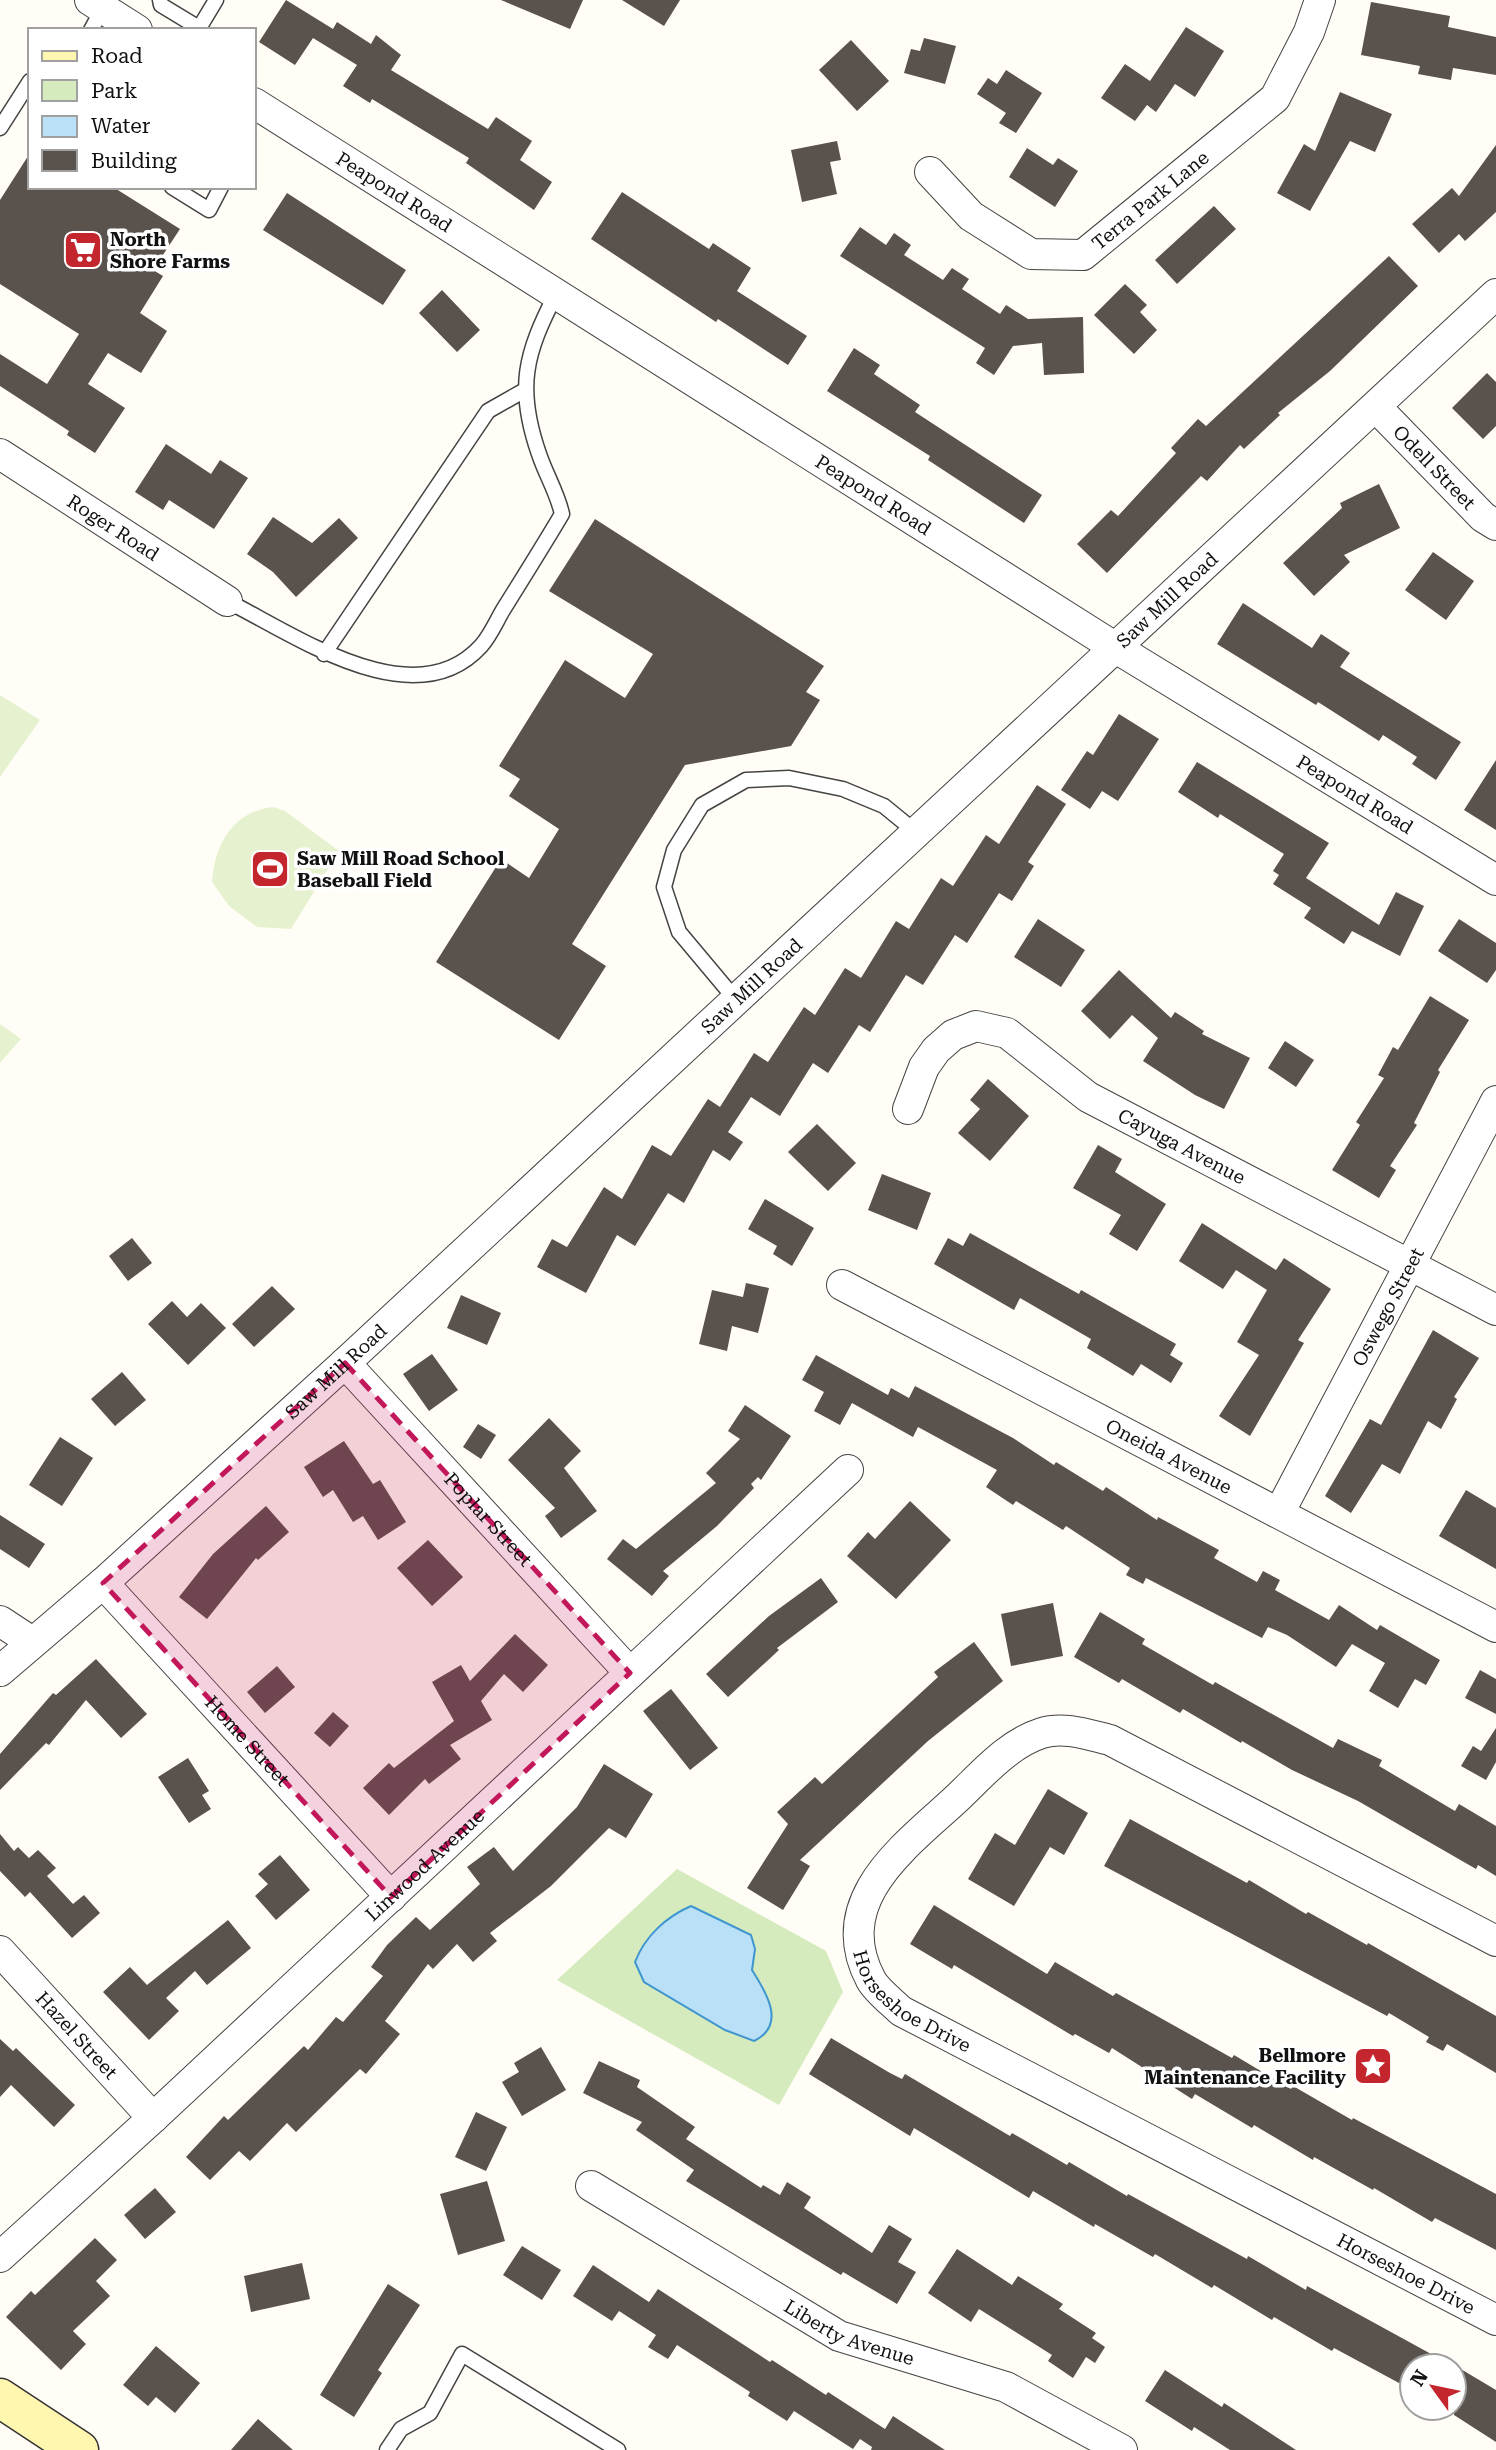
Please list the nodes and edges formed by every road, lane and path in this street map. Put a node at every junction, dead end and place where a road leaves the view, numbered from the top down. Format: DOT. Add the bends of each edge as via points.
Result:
graph roads {
  1 [pos="160,0"];
  2 [pos="216,0"];
  3 [pos="1320,0"];
  4 [pos="94,13"];
  5 [pos="132,28"];
  6 [pos="197,28"];
  7 [pos="200,28"];
  8 [pos="27,90"];
  9 [pos="259,111"];
  10 [pos="0,128"];
  11 [pos="930,172"];
  12 [pos="175,189"];
  13 [pos="220,189"];
  14 [pos="1496,294"];
  15 [pos="556,295"];
  16 [pos="525,390"];
  17 [pos="1376,407"];
  18 [pos="0,454"];
  19 [pos="1496,525"];
  20 [pos="227,601"];
  21 [pos="1116,648"];
  22 [pos="324,654"];
  23 [pos="917,833"];
  24 [pos="1496,880"];
  25 [pos="736,1000"];
  26 [pos="1496,1101"];
  27 [pos="908,1109"];
  28 [pos="1410,1265"];
  29 [pos="842,1285"];
  30 [pos="1496,1310"];
  31 [pos="345,1363"];
  32 [pos="848,1471"];
  33 [pos="1279,1513"];
  34 [pos="103,1583"];
  35 [pos="0,1621"];
  36 [pos="1496,1626"];
  37 [pos="32,1642"];
  38 [pos="0,1671"];
  39 [pos="630,1673"];
  40 [pos="391,1897"];
  41 [pos="1496,1941"];
  42 [pos="0,1951"];
  43 [pos="153,2118"];
  44 [pos="591,2186"];
  45 [pos="0,2257"];
  46 [pos="1496,2320"];
  47 [pos="0,2398"];
  48 [pos="79,2450"];
  49 [pos="387,2450"];
  50 [pos="618,2450"];
  51 [pos="1122,2450"];
  1 -- 6 [label="lane"];
  2 -- 7 [label="lane"];
  3 -- 11 [label="street, Terra Park Lane" via="1275,98 1083,255 1031,254 971,216"];
  4 -- 5 [label="street"];
  8 -- 10 [label="lane"];
  9 -- 15 [label="street, Peapond Road"];
  12 -- 13 [label="lane" via="209,210"];
  14 -- 17 [label="street, Saw Mill Road"];
  15 -- 16 [label="lane" via="537,332"];
  15 -- 21 [label="street, Peapond Road"];
  16 -- 22 [label="lane" via="488,411"];
  16 -- 22 [label="lane" via="539,454 557,491 562,514 481,646 454,667 427,675 365,667"];
  17 -- 19 [label="street, Odell Street"];
  17 -- 21 [label="street, Saw Mill Road"];
  18 -- 20 [label="street, Roger Road"];
  20 -- 22 [label="lane"];
  21 -- 23 [label="street, Saw Mill Road"];
  21 -- 24 [label="street, Peapond Road"];
  23 -- 25 [label="street, Saw Mill Road"];
  23 -- 25 [label="lane" via="884,806 844,789 789,778 746,780 702,805 674,850 664,887 679,932"];
  25 -- 31 [label="street, Saw Mill Road"];
  26 -- 28 [label="street, Oswego Street"];
  27 -- 28 [label="street, Cayuga Avenue" via="924,1067 953,1035 976,1026 1007,1033 1088,1097"];
  28 -- 30 [label="street, Cayuga Avenue"];
  28 -- 33 [label="street, Oswego Street"];
  29 -- 33 [label="street, Oneida Avenue"];
  31 -- 34 [label="street, Saw Mill Road"];
  31 -- 39 [label="street, Poplar Street"];
  32 -- 39 [label="street, Linwood Avenue"];
  33 -- 36 [label="street, Oneida Avenue"];
  34 -- 37 [label="street, Saw Mill Road"];
  34 -- 40 [label="street, Home Street"];
  35 -- 37 [label="street"];
  37 -- 38 [label="street, Saw Mill Road"];
  39 -- 40 [label="street, Linwood Avenue"];
  40 -- 43 [label="street, Linwood Avenue"];
  41 -- 46 [label="street, Horseshoe Drive" via="1110,1740 1076,1732 1043,1733 1009,1750 888,1863 863,1900 860,1946 872,1982 901,2011"];
  42 -- 43 [label="street, Hazel Street"];
  43 -- 45 [label="street, Linwood Avenue"];
  44 -- 51 [label="street, Liberty Avenue" via="839,2336 1006,2387"];
  47 -- 48 [label="main road"];
  49 -- 50 [label="lane" via="401,2429 430,2413 463,2354"];
}
